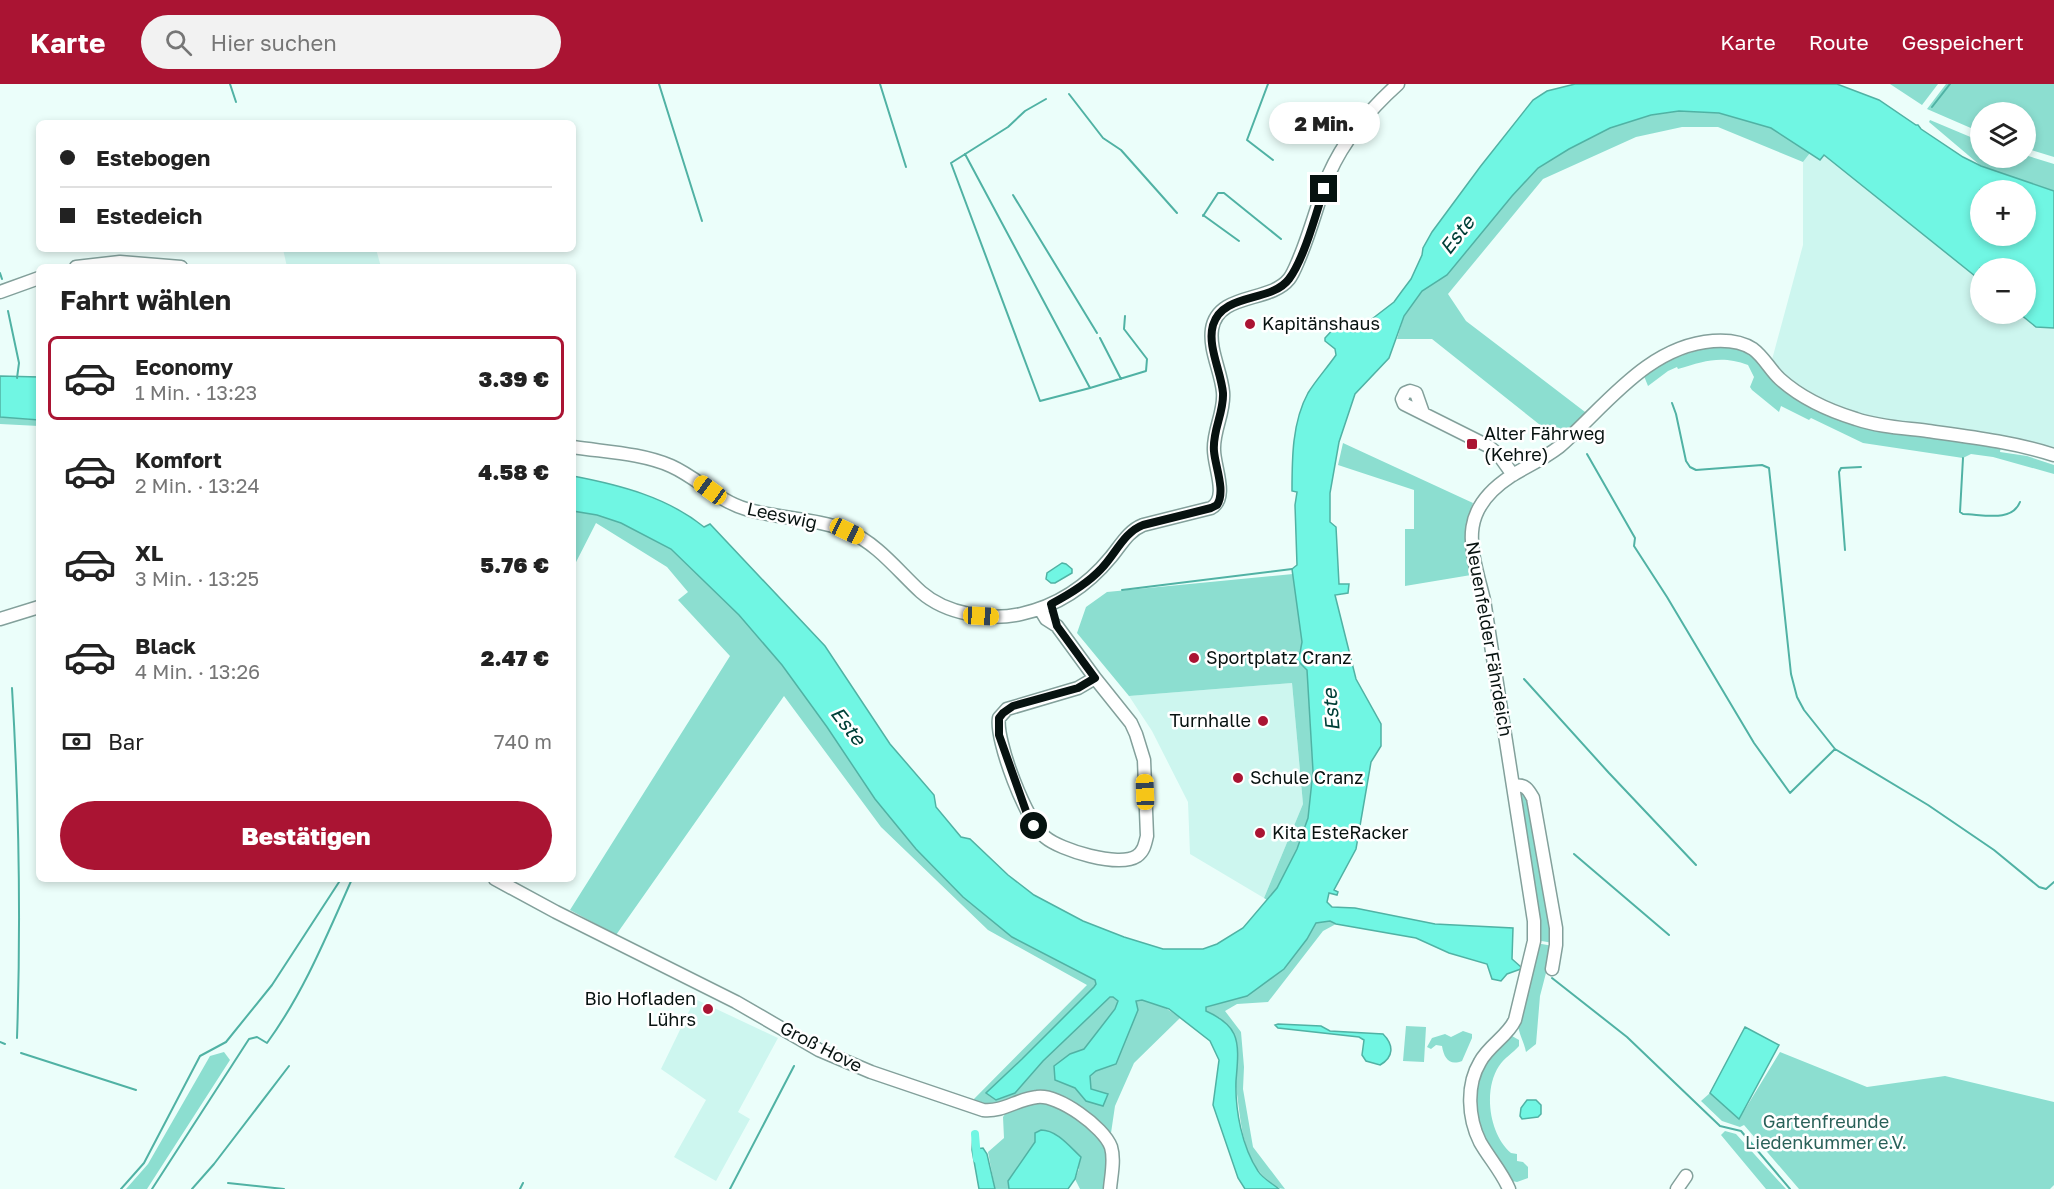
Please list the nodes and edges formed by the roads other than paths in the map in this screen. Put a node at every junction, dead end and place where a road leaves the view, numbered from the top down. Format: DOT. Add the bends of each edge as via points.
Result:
graph roads {
  1 [pos="1398,84"];
  2 [pos="102,264"];
  3 [pos="144,264"];
  4 [pos="36,280"];
  5 [pos="0,292"];
  6 [pos="1423,413"];
  7 [pos="576,448"];
  8 [pos="2054,455"];
  9 [pos="1513,475"];
  10 [pos="1046,606"];
  11 [pos="36,608"];
  12 [pos="0,619"];
  13 [pos="1095,678"];
  14 [pos="1514,786"];
  15 [pos="501,882"];
  16 [pos="1552,969"];
  17 [pos="1686,1176"];
  18 [pos="1110,1189"];
  19 [pos="1509,1189"];
  20 [pos="1677,1189"];
  1 -- 10 [label="street" via="1344,144 1289,279 1276,289 1228,307 1214,324 1212,339 1223,395 1214,448 1220,492 1217,505 1132,530 1088,581"];
  2 -- 3 [label="street"];
  4 -- 5 [label="street"];
  6 -- 9 [label="street" via="1488,446"];
  7 -- 10 [label="street, Leeswig" via="656,461 687,474 744,509 847,531 874,547 923,594 942,605 994,616"];
  8 -- 9 [label="street, Neuenfelder Fährdeich" via="2009,443 1853,418 1790,387 1749,346 1718,340 1669,352 1651,363 1543,460"];
  9 -- 14 [label="street, Neuenfelder Fährdeich" via="1483,502 1471,531 1471,549 1484,600"];
  10 -- 13 [label="street"];
  11 -- 12 [label="street"];
  13 -- 13 [label="street" via="1131,723 1144,760 1147,836 1141,852 1129,860 1079,853 1043,836 1027,814 999,735 999,718 1007,709 1078,688"];
  14 -- 16 [label="street" via="1521,784 1533,798 1556,928"];
  14 -- 19 [label="street, Neuenfelder Fährdeich" via="1534,941 1515,1020 1479,1062 1470,1100 1480,1141"];
  15 -- 18 [label="street, Groß Hove" via="736,1002 812,1046 872,1072 983,1110 1003,1109 1038,1096 1059,1101 1093,1124 1108,1141 1113,1158"];
  17 -- 20 [label="street"];
}
